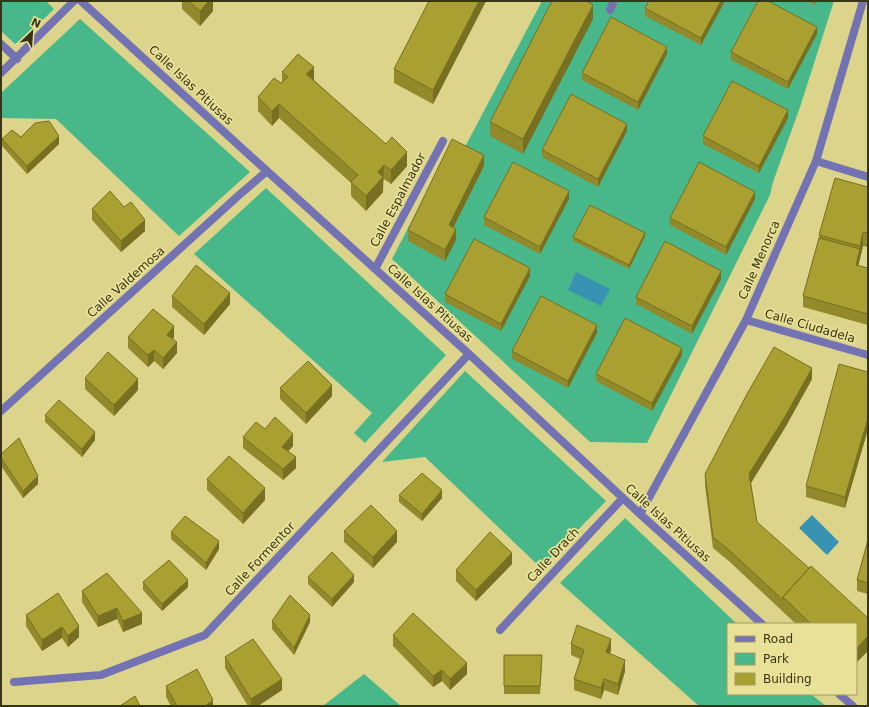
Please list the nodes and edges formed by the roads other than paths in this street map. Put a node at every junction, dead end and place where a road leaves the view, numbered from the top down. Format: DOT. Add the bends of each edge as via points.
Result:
graph roads {
  1 [pos="74,1"];
  2 [pos="81,1"];
  3 [pos="614,1"];
  4 [pos="863,1"];
  5 [pos="610,10"];
  6 [pos="1,44"];
  7 [pos="17,59"];
  8 [pos="1,73"];
  9 [pos="442,141"];
  10 [pos="816,161"];
  11 [pos="267,171"];
  12 [pos="868,177"];
  13 [pos="375,269"];
  14 [pos="746,320"];
  15 [pos="468,354"];
  16 [pos="868,355"];
  17 [pos="1,411"];
  18 [pos="624,498"];
  19 [pos="640,514"];
  20 [pos="761,623"];
  21 [pos="500,630"];
  22 [pos="14,682"];
  23 [pos="840,695"];
  24 [pos="853,706"];
  1 -- 7 [label="street"];
  2 -- 11 [label="street, Calle Islas Pitiusas"];
  3 -- 5 [label="street"];
  4 -- 10 [label="street, Calle Menorca"];
  6 -- 7 [label="street"];
  7 -- 8 [label="street"];
  9 -- 13 [label="street, Calle Espalmador"];
  10 -- 12 [label="street"];
  10 -- 14 [label="street, Calle Menorca"];
  11 -- 13 [label="street, Calle Islas Pitiusas"];
  11 -- 17 [label="street, Calle Valdemosa"];
  13 -- 15 [label="street, Calle Islas Pitiusas"];
  14 -- 16 [label="street, Calle Ciudadela"];
  14 -- 19 [label="street, Calle Menorca"];
  15 -- 18 [label="street, Calle Islas Pitiusas"];
  15 -- 22 [label="street, Calle Formentor" via="205,635 101,676"];
  18 -- 19 [label="street, Calle Islas Pitiusas"];
  18 -- 21 [label="street, Calle Drach"];
  19 -- 20 [label="street, Calle Islas Pitiusas"];
  23 -- 24 [label="street"];
}
